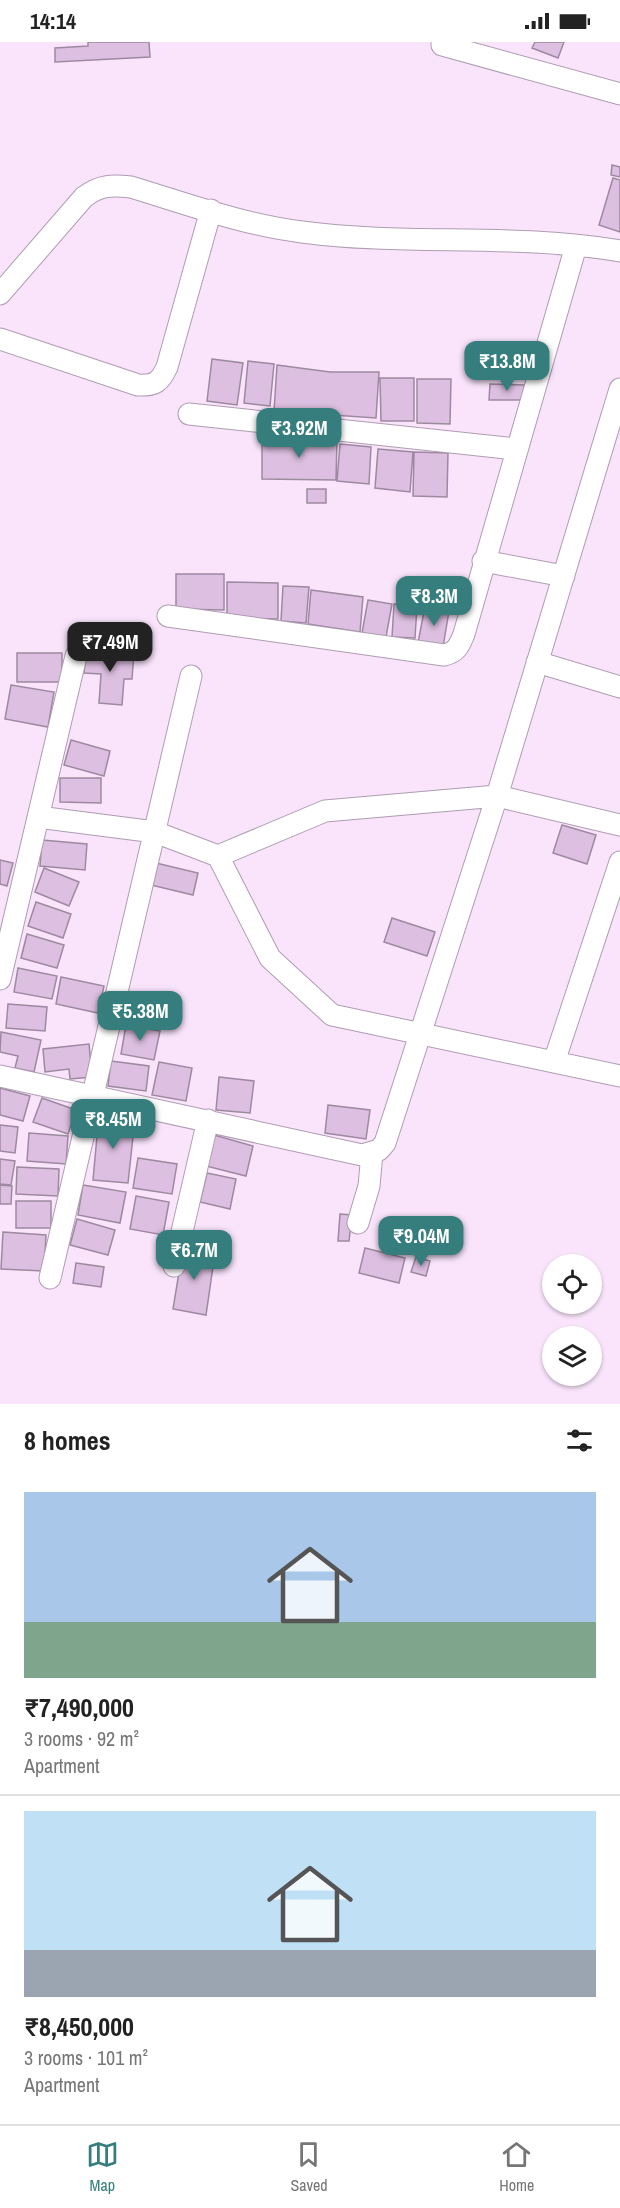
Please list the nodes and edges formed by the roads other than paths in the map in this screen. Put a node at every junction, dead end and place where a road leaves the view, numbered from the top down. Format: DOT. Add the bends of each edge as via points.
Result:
graph roads {
  1 [pos="438,43"];
  2 [pos="620,94"];
  3 [pos="211,210"];
  4 [pos="576,246"];
  5 [pos="620,251"];
  6 [pos="0,294"];
  7 [pos="0,339"];
  8 [pos="620,389"];
  9 [pos="189,414"];
  10 [pos="516,449"];
  11 [pos="483,561"];
  12 [pos="564,576"];
  13 [pos="168,616"];
  14 [pos="76,656"];
  15 [pos="537,662"];
  16 [pos="191,676"];
  17 [pos="620,687"];
  18 [pos="497,796"];
  19 [pos="38,817"];
  20 [pos="620,825"];
  21 [pos="155,832"];
  22 [pos="218,856"];
  23 [pos="620,862"];
  24 [pos="0,979"];
  25 [pos="419,1034"];
  26 [pos="554,1062"];
  27 [pos="0,1076"];
  28 [pos="620,1076"];
  29 [pos="93,1097"];
  30 [pos="208,1120"];
  31 [pos="372,1153"];
  32 [pos="358,1223"];
  33 [pos="174,1266"];
  34 [pos="50,1278"];
  1 -- 2 [label="street"];
  3 -- 4 [label="street" via="304,232"];
  3 -- 6 [label="street" via="131,187 99,187 84,197"];
  3 -- 7 [label="street" via="167,367 161,380 152,386 138,385"];
  4 -- 5 [label="street"];
  4 -- 10 [label="street"];
  8 -- 12 [label="street"];
  9 -- 10 [label="street"];
  10 -- 11 [label="street"];
  11 -- 12 [label="street"];
  11 -- 13 [label="street" via="459,647 444,655"];
  12 -- 15 [label="street"];
  14 -- 19 [label="street"];
  15 -- 17 [label="street"];
  15 -- 18 [label="street"];
  16 -- 21 [label="street"];
  18 -- 20 [label="street"];
  18 -- 22 [label="street" via="325,811"];
  18 -- 25 [label="street"];
  19 -- 21 [label="street"];
  19 -- 24 [label="street"];
  21 -- 22 [label="street"];
  21 -- 29 [label="street"];
  22 -- 25 [label="street" via="270,958 332,1015"];
  23 -- 26 [label="street"];
  25 -- 26 [label="street"];
  25 -- 31 [label="street" via="385,1143"];
  26 -- 28 [label="street"];
  27 -- 29 [label="street"];
  29 -- 30 [label="street"];
  29 -- 34 [label="street"];
  30 -- 31 [label="street" via="362,1155"];
  30 -- 33 [label="street"];
  31 -- 32 [label="street" via="369,1186"];
}
